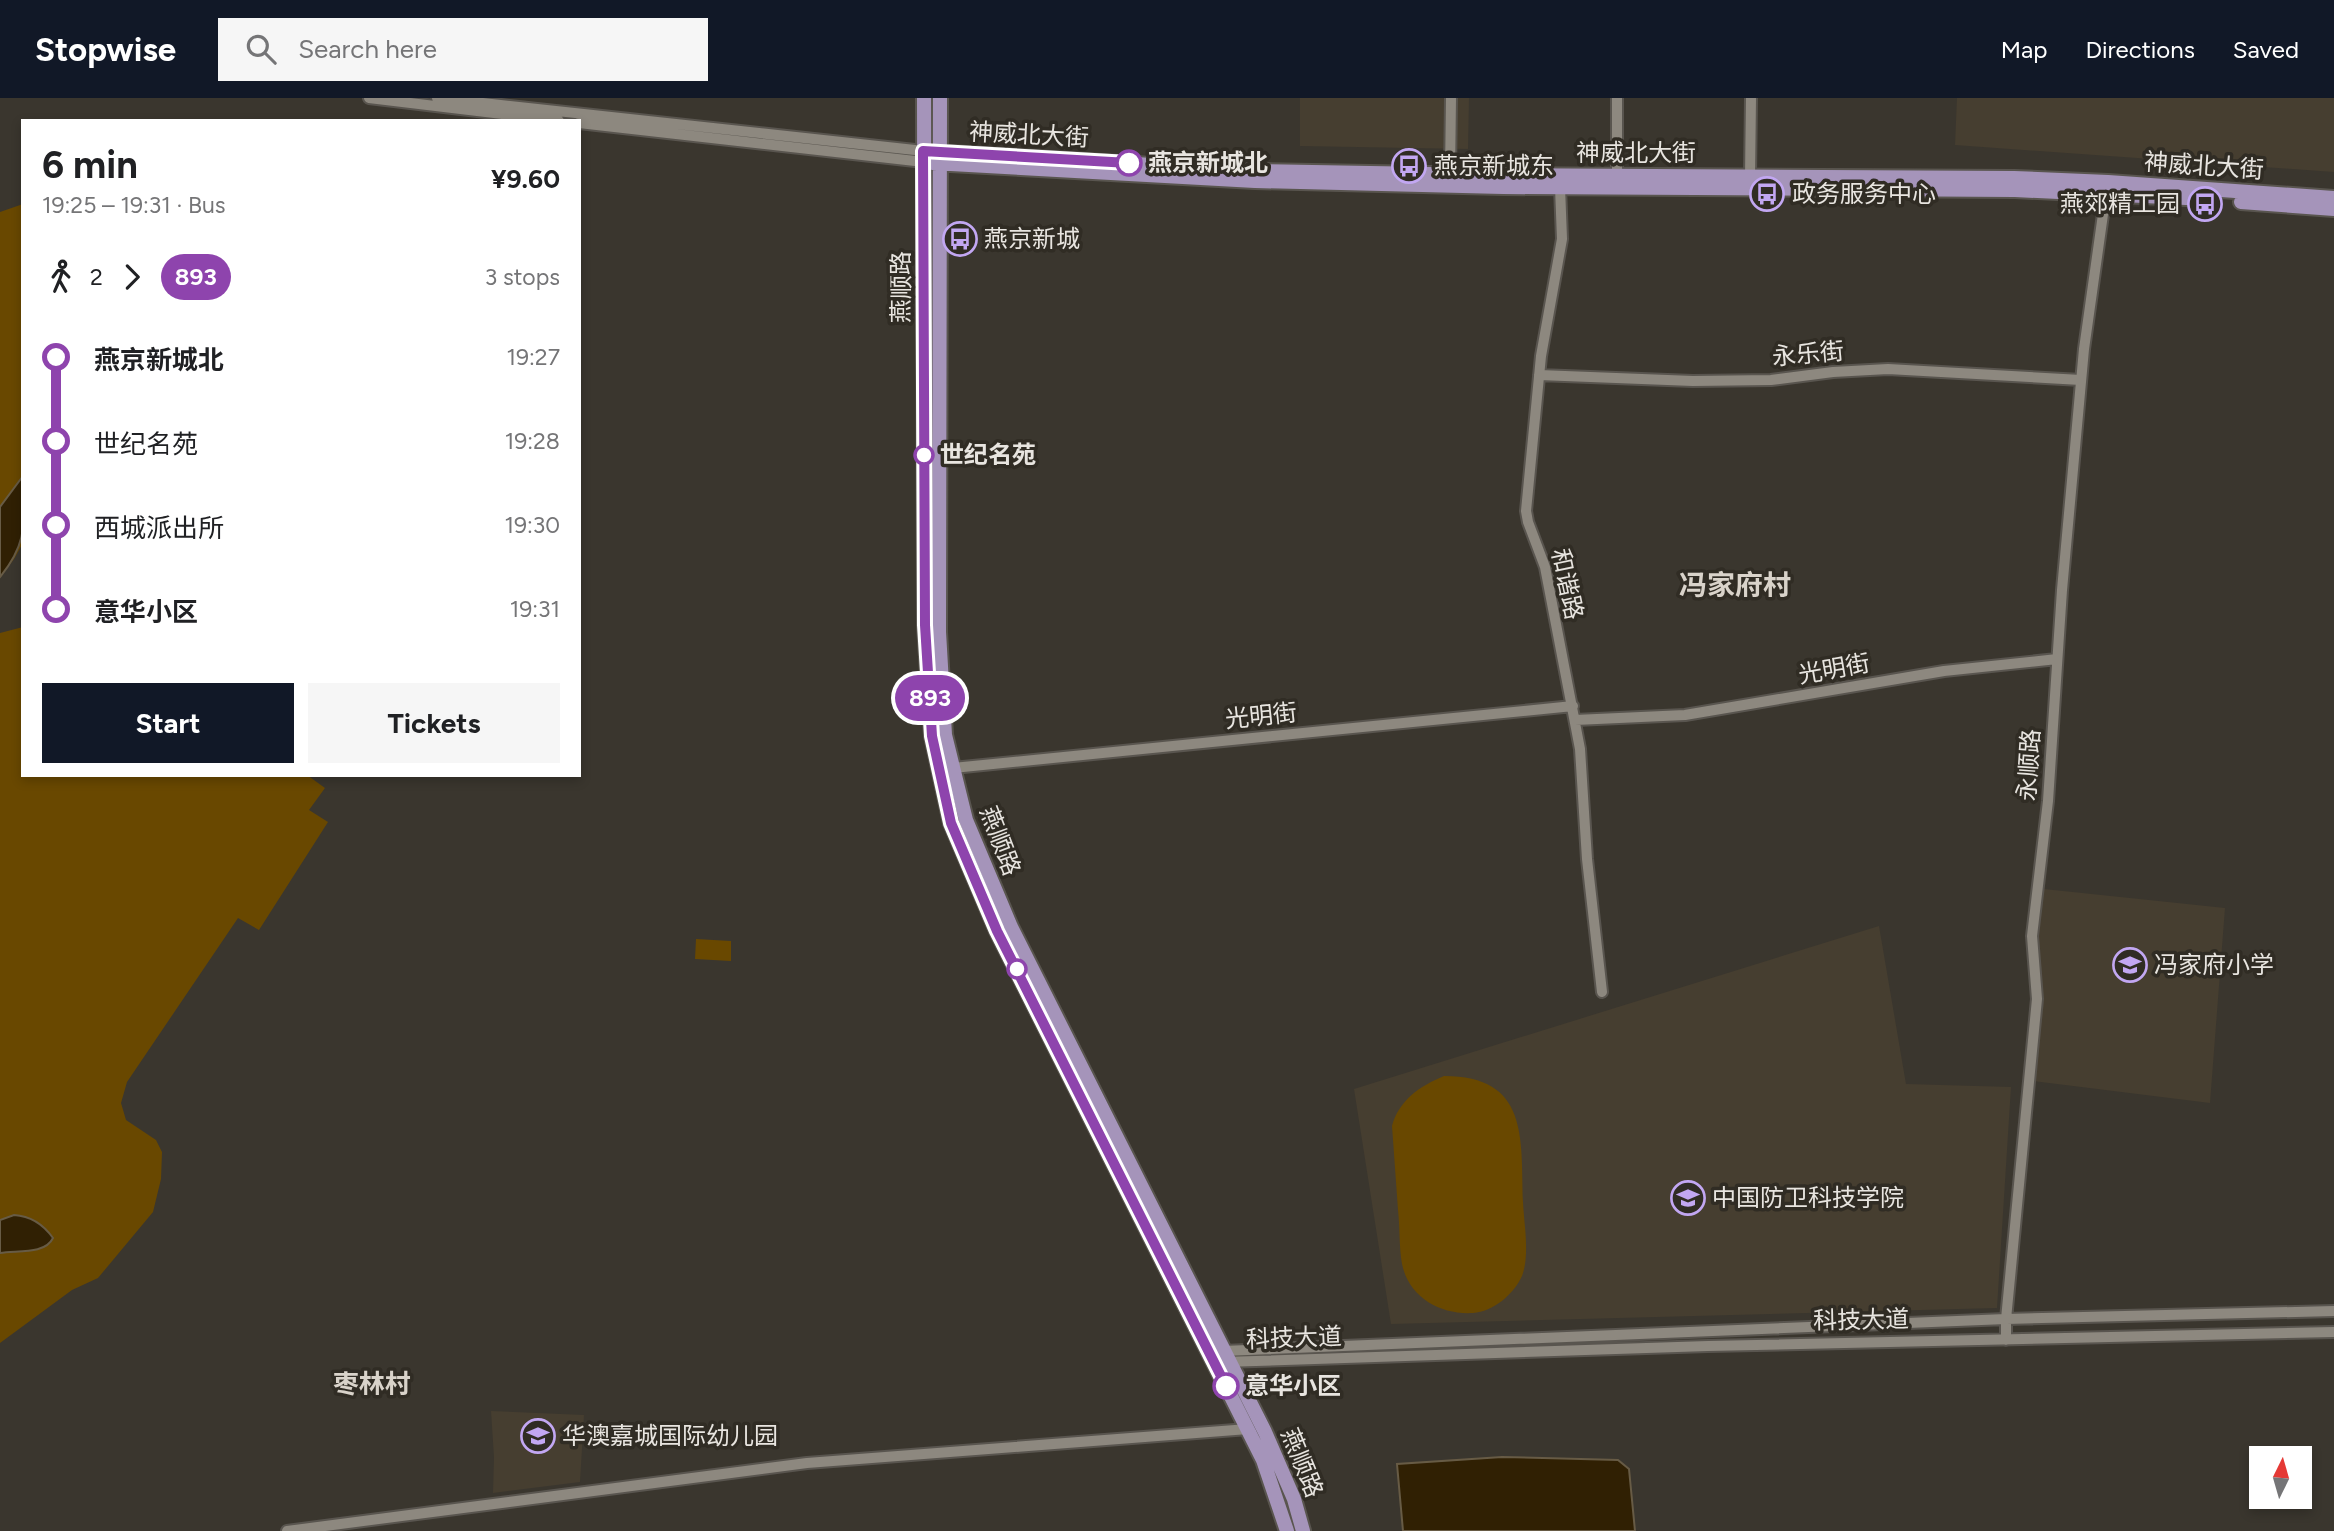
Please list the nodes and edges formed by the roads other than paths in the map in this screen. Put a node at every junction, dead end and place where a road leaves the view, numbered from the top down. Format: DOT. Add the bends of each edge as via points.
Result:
graph roads {
  1 [pos="369,98"];
  2 [pos="437,98"];
  3 [pos="924,98"];
  4 [pos="940,98"];
  5 [pos="1451,98"];
  6 [pos="1617,98"];
  7 [pos="1751,98"];
  8 [pos="542,119"];
  9 [pos="581,123"];
  10 [pos="924,156"];
  11 [pos="940,158"];
  12 [pos="1450,174"];
  13 [pos="1617,176"];
  14 [pos="1750,177"];
  15 [pos="1560,187"];
  16 [pos="2106,193"];
  17 [pos="2334,198"];
  18 [pos="2334,209"];
  19 [pos="1539,375"];
  20 [pos="2081,380"];
  21 [pos="2057,659"];
  22 [pos="1573,706"];
  23 [pos="1575,720"];
  24 [pos="953,768"];
  25 [pos="1602,992"];
  26 [pos="2334,1311"];
  27 [pos="2006,1319"];
  28 [pos="2334,1332"];
  29 [pos="2006,1340"];
  30 [pos="1222,1358"];
  31 [pos="1248,1429"];
  32 [pos="287,1531"];
  33 [pos="1287,1531"];
  34 [pos="1303,1531"];
  1 -- 8 [label="street"];
  2 -- 10 [label="street, 神威北大街"];
  3 -- 10 [label="main road, 燕顺路"];
  4 -- 11 [label="main road, 燕顺路"];
  5 -- 12 [label="street"];
  6 -- 13 [label="street"];
  7 -- 14 [label="street"];
  9 -- 10 [label="street, 神威北大街"];
  10 -- 11 [label="main road, 神威北大街"];
  10 -- 30 [label="main road, 燕顺路" via="925,625 932,736 951,823 997,931"];
  11 -- 12 [label="main road, 神威北大街"];
  11 -- 15 [label="main road, 神威北大街" via="1255,181"];
  11 -- 24 [label="main road, 燕顺路" via="939,632 946,736"];
  12 -- 13 [label="main road, 神威北大街"];
  13 -- 14 [label="main road, 神威北大街"];
  14 -- 17 [label="main road, 神威北大街" via="2054,180"];
  15 -- 16 [label="main road, 神威北大街"];
  15 -- 19 [label="street, 和谐路" via="1561,249"];
  16 -- 18 [label="main road, 神威北大街"];
  16 -- 20 [label="street, 永顺路"];
  19 -- 20 [label="street, 永乐街" via="1693,382 1888,369"];
  19 -- 22 [label="street, 和谐路" via="1526,511 1545,567"];
  20 -- 21 [label="street, 永顺路"];
  21 -- 23 [label="street, 光明街" via="1944,671 1685,715"];
  21 -- 27 [label="street, 永顺路" via="2048,801 2032,936 2037,999"];
  22 -- 23 [label="street, 和谐路"];
  22 -- 24 [label="street, 光明街"];
  23 -- 25 [label="street, 和谐路"];
  24 -- 30 [label="main road, 燕顺路" via="965,820 1006,916"];
  26 -- 27 [label="street, 科技大道"];
  27 -- 29 [label="street, 永顺路"];
  27 -- 30 [label="street, 科技大道"];
  28 -- 29 [label="street, 科技大道"];
  29 -- 30 [label="street, 科技大道"];
  30 -- 31 [label="main road, 燕顺路"];
  30 -- 34 [label="main road, 燕顺路" via="1278,1460"];
  31 -- 32 [label="street" via="807,1463"];
  31 -- 33 [label="main road, 燕顺路"];
}
